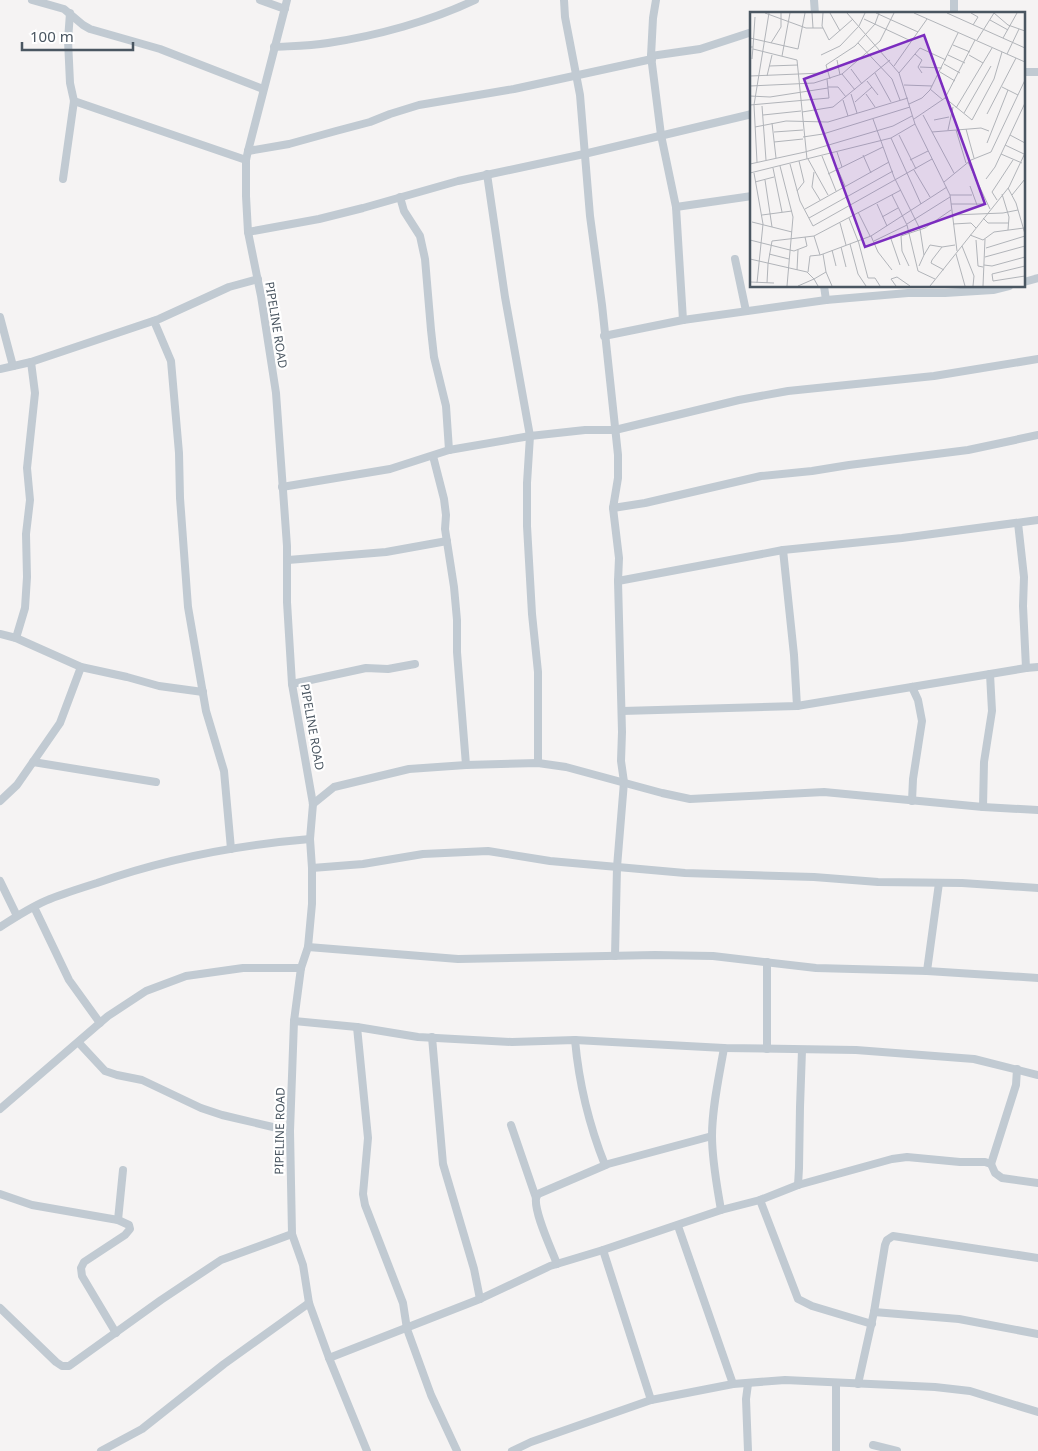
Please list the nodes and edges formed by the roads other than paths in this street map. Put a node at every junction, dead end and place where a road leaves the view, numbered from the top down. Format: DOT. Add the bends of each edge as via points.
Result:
graph roads {
  1 [pos="32,0"];
  2 [pos="260,0"];
  3 [pos="287,0"];
  4 [pos="475,0"];
  5 [pos="564,0"];
  6 [pos="656,0"];
  7 [pos="285,9"];
  8 [pos="70,13"];
  9 [pos="83,25"];
  10 [pos="69,32"];
  11 [pos="750,33"];
  12 [pos="274,47"];
  13 [pos="651,58"];
  14 [pos="577,77"];
  15 [pos="263,89"];
  16 [pos="74,101"];
  17 [pos="750,114"];
  18 [pos="661,135"];
  19 [pos="248,150"];
  20 [pos="584,154"];
  21 [pos="246,160"];
  22 [pos="488,174"];
  23 [pos="63,179"];
  24 [pos="750,196"];
  25 [pos="400,197"];
  26 [pos="676,207"];
  27 [pos="248,232"];
  28 [pos="735,259"];
  29 [pos="258,279"];
  30 [pos="824,288"];
  31 [pos="993,288"];
  32 [pos="908,290"];
  33 [pos="826,300"];
  34 [pos="746,311"];
  35 [pos="0,317"];
  36 [pos="683,320"];
  37 [pos="154,321"];
  38 [pos="604,336"];
  39 [pos="1038,359"];
  40 [pos="31,362"];
  41 [pos="13,366"];
  42 [pos="0,369"];
  43 [pos="615,430"];
  44 [pos="1038,435"];
  45 [pos="530,436"];
  46 [pos="449,450"];
  47 [pos="433,456"];
  48 [pos="282,487"];
  49 [pos="613,508"];
  50 [pos="1038,520"];
  51 [pos="1018,523"];
  52 [pos="448,541"];
  53 [pos="783,550"];
  54 [pos="288,560"];
  55 [pos="618,581"];
  56 [pos="0,634"];
  57 [pos="16,638"];
  58 [pos="416,664"];
  59 [pos="81,667"];
  60 [pos="1038,667"];
  61 [pos="1026,668"];
  62 [pos="990,674"];
  63 [pos="292,684"];
  64 [pos="912,687"];
  65 [pos="204,692"];
  66 [pos="797,706"];
  67 [pos="622,711"];
  68 [pos="33,762"];
  69 [pos="538,763"];
  70 [pos="466,765"];
  71 [pos="156,782"];
  72 [pos="624,782"];
  73 [pos="0,801"];
  74 [pos="912,801"];
  75 [pos="312,804"];
  76 [pos="983,807"];
  77 [pos="1038,810"];
  78 [pos="310,839"];
  79 [pos="231,849"];
  80 [pos="617,867"];
  81 [pos="312,868"];
  82 [pos="0,881"];
  83 [pos="939,883"];
  84 [pos="1038,888"];
  85 [pos="34,907"];
  86 [pos="17,916"];
  87 [pos="0,927"];
  88 [pos="308,947"];
  89 [pos="615,956"];
  90 [pos="767,962"];
  91 [pos="301,968"];
  92 [pos="927,971"];
  93 [pos="1038,978"];
  94 [pos="294,1021"];
  95 [pos="100,1023"];
  96 [pos="357,1027"];
  97 [pos="432,1037"];
  98 [pos="575,1040"];
  99 [pos="79,1042"];
  100 [pos="724,1048"];
  101 [pos="767,1049"];
  102 [pos="802,1050"];
  103 [pos="1017,1069"];
  104 [pos="1038,1075"];
  105 [pos="0,1109"];
  106 [pos="511,1125"];
  107 [pos="290,1131"];
  108 [pos="712,1136"];
  109 [pos="991,1164"];
  110 [pos="605,1165"];
  111 [pos="123,1170"];
  112 [pos="1038,1183"];
  113 [pos="798,1185"];
  114 [pos="0,1194"];
  115 [pos="536,1198"];
  116 [pos="760,1200"];
  117 [pos="721,1210"];
  118 [pos="118,1220"];
  119 [pos="678,1226"];
  120 [pos="292,1234"];
  121 [pos="603,1250"];
  122 [pos="1038,1258"];
  123 [pos="557,1264"];
  124 [pos="480,1299"];
  125 [pos="309,1303"];
  126 [pos="0,1308"];
  127 [pos="874,1312"];
  128 [pos="872,1324"];
  129 [pos="407,1329"];
  130 [pos="116,1333"];
  131 [pos="1038,1334"];
  132 [pos="329,1358"];
  133 [pos="836,1382"];
  134 [pos="733,1384"];
  135 [pos="748,1384"];
  136 [pos="858,1384"];
  137 [pos="651,1400"];
  138 [pos="1038,1412"];
  139 [pos="114,1444"];
  140 [pos="873,1445"];
  141 [pos="101,1451"];
  142 [pos="120,1451"];
  143 [pos="368,1451"];
  144 [pos="457,1451"];
  145 [pos="512,1451"];
  146 [pos="748,1451"];
  147 [pos="836,1451"];
  148 [pos="897,1451"];
  1 -- 8 [label="street"];
  2 -- 7 [label="street"];
  3 -- 7 [label="street, PIPELINE ROAD"];
  4 -- 12 [label="street" via="390,30 328,43"];
  5 -- 14 [label="street"];
  6 -- 13 [label="street"];
  7 -- 12 [label="street, PIPELINE ROAD"];
  8 -- 9 [label="street"];
  8 -- 10 [label="street"];
  9 -- 10 [label="street"];
  9 -- 15 [label="street" via="160,49"];
  10 -- 16 [label="street" via="70,83"];
  11 -- 13 [label="street" via="700,49"];
  12 -- 15 [label="street, PIPELINE ROAD"];
  13 -- 14 [label="street"];
  13 -- 18 [label="street"];
  14 -- 19 [label="street" via="419,105 345,129 288,144"];
  14 -- 20 [label="street"];
  15 -- 19 [label="street, PIPELINE ROAD"];
  16 -- 21 [label="street"];
  16 -- 23 [label="street"];
  17 -- 18 [label="street"];
  18 -- 20 [label="street"];
  18 -- 26 [label="street"];
  19 -- 21 [label="street, PIPELINE ROAD"];
  20 -- 22 [label="street"];
  20 -- 38 [label="street"];
  21 -- 27 [label="street, PIPELINE ROAD"];
  22 -- 25 [label="street"];
  22 -- 45 [label="street" via="505,297"];
  24 -- 26 [label="street"];
  25 -- 27 [label="street" via="328,217"];
  25 -- 46 [label="street" via="404,211 420,236 425,259 434,357 446,406"];
  26 -- 36 [label="street"];
  27 -- 29 [label="street, PIPELINE ROAD"];
  28 -- 34 [label="street"];
  29 -- 37 [label="street" via="229,288"];
  29 -- 48 [label="street, PIPELINE ROAD" via="276,393"];
  30 -- 33 [label="street"];
  31 -- 32 [label="street" via="946,293"];
  32 -- 33 [label="street"];
  33 -- 34 [label="street"];
  34 -- 36 [label="street"];
  35 -- 41 [label="street"];
  36 -- 38 [label="street"];
  37 -- 40 [label="street"];
  37 -- 65 [label="street" via="171,362 188,607"];
  38 -- 43 [label="street"];
  39 -- 43 [label="street" via="934,376 788,391"];
  40 -- 41 [label="street"];
  40 -- 57 [label="street" via="35,393 26,468 30,500 26,534 27,577 25,608"];
  41 -- 42 [label="street"];
  43 -- 45 [label="street"];
  43 -- 49 [label="street" via="618,478"];
  44 -- 49 [label="street" via="968,450 761,476"];
  45 -- 46 [label="street"];
  45 -- 69 [label="street" via="527,526 538,672"];
  46 -- 47 [label="street"];
  47 -- 48 [label="street" via="390,469"];
  47 -- 52 [label="street" via="444,499"];
  48 -- 54 [label="street, PIPELINE ROAD"];
  49 -- 55 [label="street" via="619,558"];
  50 -- 51 [label="street"];
  51 -- 53 [label="street"];
  51 -- 61 [label="street" via="1024,577"];
  52 -- 54 [label="street" via="386,552"];
  52 -- 70 [label="street" via="457,620"];
  53 -- 55 [label="street"];
  53 -- 66 [label="street"];
  54 -- 63 [label="street, PIPELINE ROAD"];
  55 -- 67 [label="street"];
  56 -- 57 [label="street"];
  57 -- 59 [label="street"];
  58 -- 63 [label="street" via="388,669 366,668"];
  59 -- 65 [label="street" via="159,686"];
  59 -- 68 [label="street" via="60,723"];
  60 -- 61 [label="street"];
  61 -- 62 [label="street"];
  62 -- 64 [label="street"];
  62 -- 76 [label="street" via="992,711 984,762"];
  63 -- 75 [label="street, PIPELINE ROAD"];
  64 -- 66 [label="street"];
  64 -- 74 [label="street" via="922,721"];
  65 -- 79 [label="street" via="206,711 224,771"];
  66 -- 67 [label="street"];
  67 -- 72 [label="street"];
  68 -- 71 [label="street"];
  68 -- 73 [label="street" via="17,785"];
  69 -- 70 [label="street"];
  69 -- 72 [label="street"];
  70 -- 75 [label="street" via="409,769 334,787"];
  72 -- 74 [label="street" via="690,799 824,792"];
  72 -- 80 [label="street"];
  74 -- 76 [label="street"];
  75 -- 78 [label="street, PIPELINE ROAD"];
  76 -- 77 [label="street"];
  78 -- 79 [label="street"];
  78 -- 81 [label="street, PIPELINE ROAD"];
  79 -- 85 [label="street" via="126,872"];
  80 -- 81 [label="street" via="488,851 423,854"];
  80 -- 83 [label="street" via="685,873"];
  80 -- 89 [label="street"];
  81 -- 88 [label="street, PIPELINE ROAD"];
  82 -- 86 [label="street"];
  83 -- 84 [label="street"];
  83 -- 92 [label="street"];
  85 -- 86 [label="street"];
  85 -- 95 [label="street" via="69,980"];
  86 -- 87 [label="street"];
  88 -- 89 [label="street" via="458,959"];
  88 -- 91 [label="street, PIPELINE ROAD"];
  89 -- 90 [label="street" via="713,956"];
  90 -- 92 [label="street" via="816,968"];
  90 -- 101 [label="street"];
  91 -- 94 [label="street, PIPELINE ROAD"];
  91 -- 95 [label="street" via="243,968 186,976 146,991"];
  92 -- 93 [label="street"];
  94 -- 96 [label="street"];
  94 -- 107 [label="street, PIPELINE ROAD"];
  95 -- 99 [label="street"];
  96 -- 97 [label="street"];
  96 -- 129 [label="street" via="368,1138 363,1194 403,1303"];
  97 -- 98 [label="street" via="512,1042"];
  97 -- 124 [label="street" via="443,1164"];
  98 -- 100 [label="street"];
  98 -- 110 [label="street" via="578,1071 592,1132"];
  99 -- 105 [label="street"];
  99 -- 107 [label="street" via="105,1071 142,1080 222,1115"];
  100 -- 101 [label="street"];
  100 -- 108 [label="street"];
  101 -- 102 [label="street"];
  102 -- 103 [label="street" via="856,1050 974,1059"];
  102 -- 113 [label="street"];
  103 -- 104 [label="street"];
  103 -- 109 [label="street" via="1016,1086"];
  106 -- 115 [label="street"];
  107 -- 120 [label="street, PIPELINE ROAD"];
  108 -- 110 [label="street"];
  108 -- 117 [label="street"];
  109 -- 112 [label="street" via="1002,1178"];
  109 -- 113 [label="street" via="907,1157"];
  110 -- 115 [label="street" via="538,1194"];
  111 -- 118 [label="street"];
  113 -- 116 [label="street"];
  114 -- 118 [label="street" via="32,1205"];
  115 -- 123 [label="street" via="537,1213"];
  116 -- 117 [label="street"];
  116 -- 128 [label="street" via="798,1299"];
  117 -- 119 [label="street"];
  118 -- 130 [label="street" via="129,1225 130,1230 84,1262 81,1268 82,1276"];
  119 -- 121 [label="street"];
  119 -- 134 [label="street"];
  120 -- 125 [label="street, PIPELINE ROAD" via="304,1265"];
  120 -- 130 [label="street" via="221,1260"];
  121 -- 123 [label="street"];
  121 -- 137 [label="street"];
  122 -- 127 [label="street" via="893,1236 885,1245"];
  123 -- 124 [label="street"];
  124 -- 129 [label="street"];
  125 -- 132 [label="street, PIPELINE ROAD"];
  125 -- 139 [label="street" via="142,1429"];
  126 -- 130 [label="street" via="62,1366 69,1366"];
  127 -- 128 [label="street"];
  127 -- 131 [label="street" via="959,1319"];
  128 -- 136 [label="street"];
  129 -- 132 [label="street"];
  129 -- 144 [label="street" via="431,1395"];
  132 -- 143 [label="street, PIPELINE ROAD"];
  133 -- 135 [label="street" via="785,1380"];
  133 -- 136 [label="street"];
  133 -- 147 [label="street"];
  134 -- 135 [label="street"];
  134 -- 137 [label="street"];
  135 -- 146 [label="street"];
  136 -- 138 [label="street" via="970,1391"];
  137 -- 145 [label="street"];
  139 -- 141 [label="street"];
  139 -- 142 [label="street"];
  140 -- 148 [label="street"];
}
